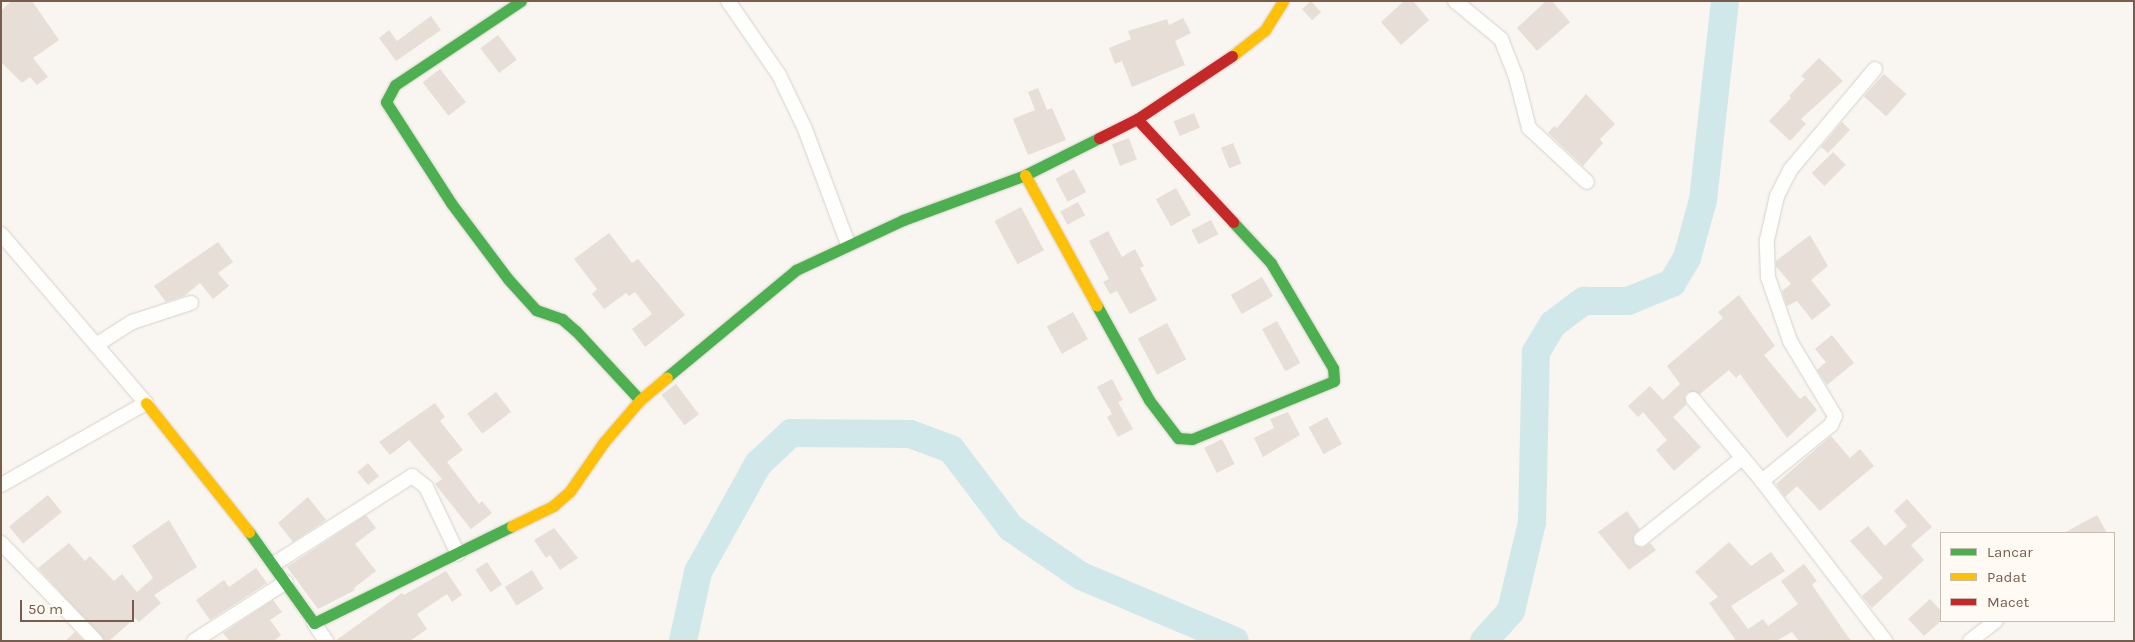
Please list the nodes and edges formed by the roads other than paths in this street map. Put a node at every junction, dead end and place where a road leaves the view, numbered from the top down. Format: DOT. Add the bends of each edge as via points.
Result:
graph roads {
  1 [pos="521,1"];
  2 [pos="728,1"];
  3 [pos="1283,1"];
  4 [pos="1455,1"];
  5 [pos="1875,69"];
  6 [pos="1137,119"];
  7 [pos="1025,175"];
  8 [pos="1587,182"];
  9 [pos="1,234"];
  10 [pos="848,244"];
  11 [pos="191,302"];
  12 [pos="96,345"];
  13 [pos="1693,399"];
  14 [pos="640,400"];
  15 [pos="146,403"];
  16 [pos="1742,458"];
  17 [pos="1762,481"];
  18 [pos="1,485"];
  19 [pos="1641,539"];
  20 [pos="1,543"];
  21 [pos="458,554"];
  22 [pos="274,564"];
  23 [pos="286,582"];
  24 [pos="314,622"];
  25 [pos="1995,622"];
  26 [pos="96,641"];
  27 [pos="194,641"];
  28 [pos="326,641"];
  29 [pos="1885,641"];
  30 [pos="1970,641"];
  1 -- 14 [label="street" via="400,82 389,93 386,102 450,203 508,279 536,310 562,319 576,331"];
  2 -- 10 [label="street" via="779,75 805,129"];
  3 -- 6 [label="street" via="1265,30 1244,49"];
  4 -- 8 [label="street" via="1502,40 1529,128"];
  5 -- 17 [label="street" via="1790,170 1777,196 1767,240 1768,277 1790,341 1834,416 1831,425"];
  6 -- 7 [label="street"];
  6 -- 7 [label="street" via="1271,263 1333,368 1334,381 1192,439 1178,438 1148,400"];
  7 -- 10 [label="street"];
  9 -- 12 [label="street"];
  10 -- 14 [label="street" via="776,285"];
  11 -- 12 [label="street" via="132,322"];
  12 -- 15 [label="street"];
  13 -- 16 [label="street"];
  14 -- 21 [label="street" via="565,497 544,512"];
  15 -- 18 [label="street"];
  15 -- 22 [label="street"];
  16 -- 17 [label="street"];
  16 -- 19 [label="street"];
  17 -- 29 [label="street"];
  20 -- 26 [label="street"];
  21 -- 22 [label="street" via="426,487 412,476"];
  21 -- 24 [label="street"];
  22 -- 23 [label="street"];
  23 -- 24 [label="street"];
  23 -- 27 [label="street"];
  24 -- 28 [label="street"];
  25 -- 30 [label="street"];
}
